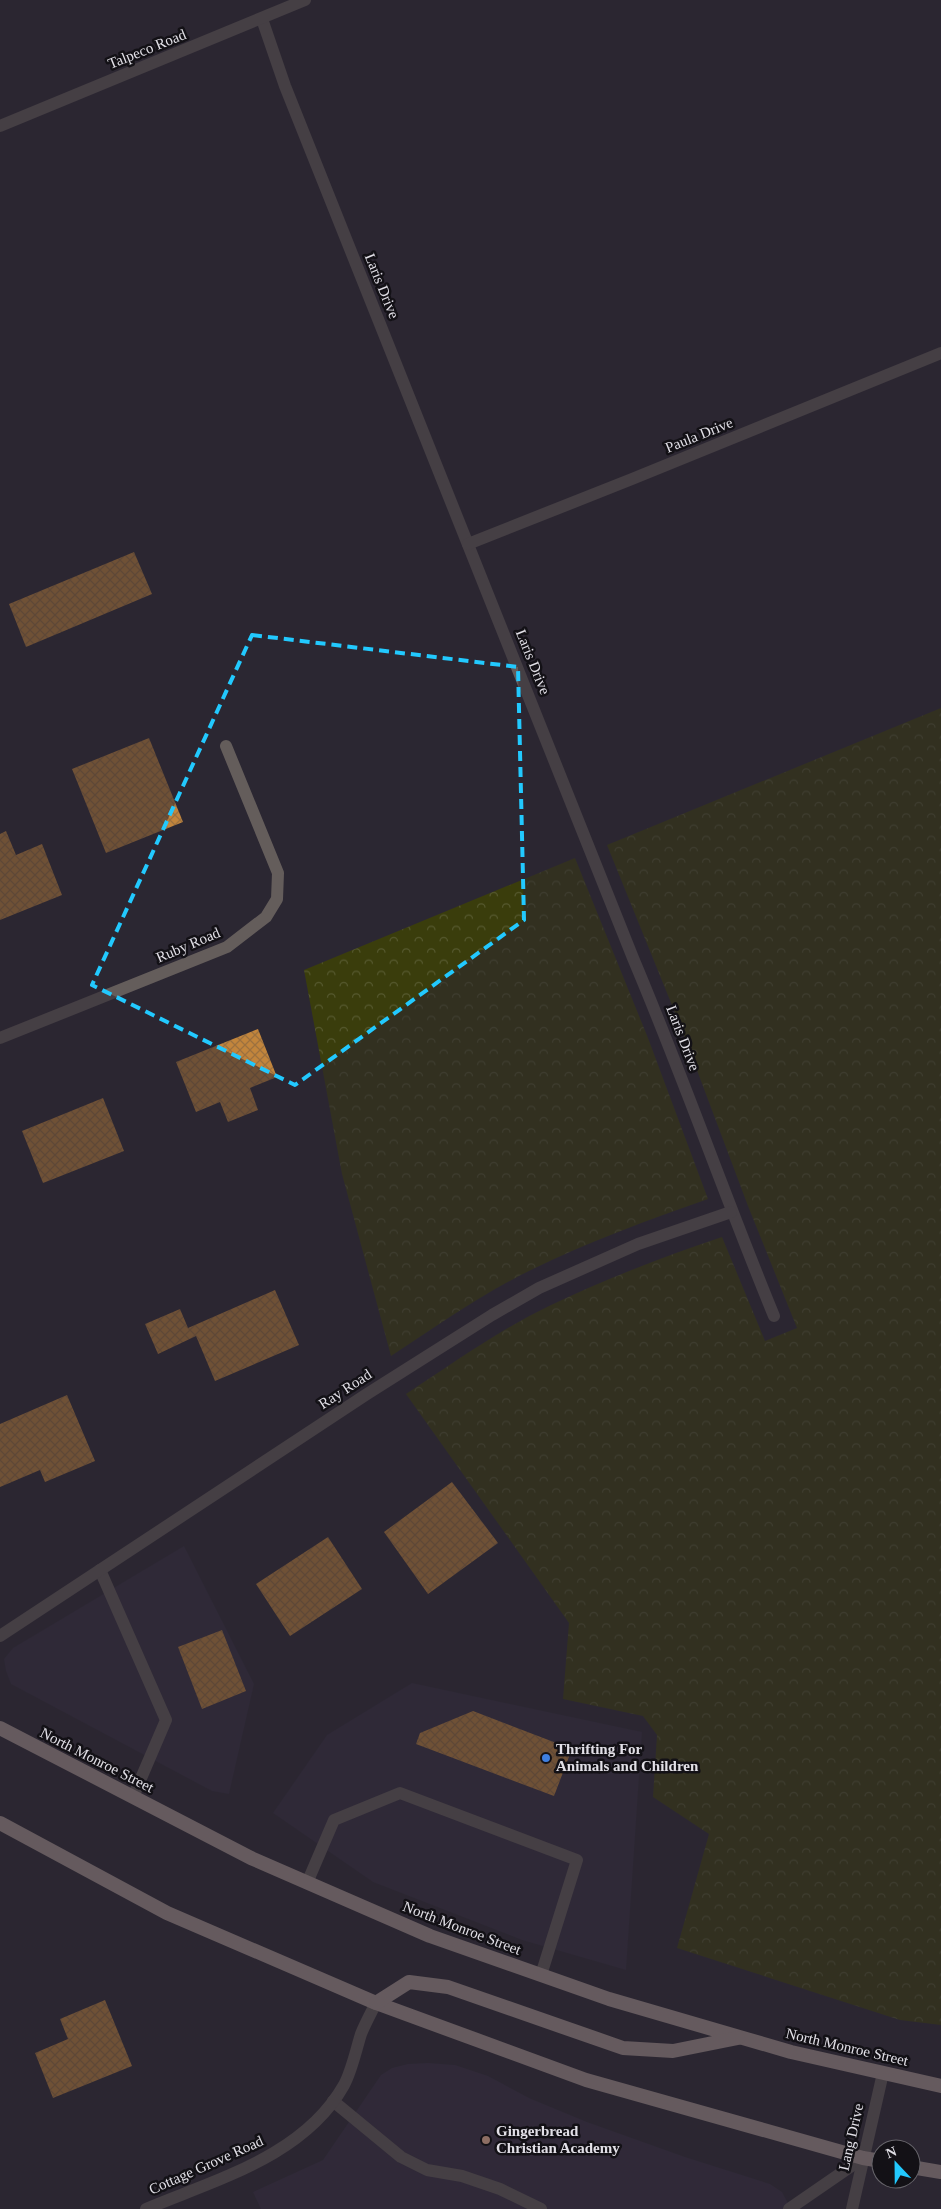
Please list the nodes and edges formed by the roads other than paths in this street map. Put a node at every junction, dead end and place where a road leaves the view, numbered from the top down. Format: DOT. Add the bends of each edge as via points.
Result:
graph roads {
  1 [pos="305,0"];
  2 [pos="262,19"];
  3 [pos="0,126"];
  4 [pos="941,353"];
  5 [pos="468,544"];
  6 [pos="226,746"];
  7 [pos="0,1038"];
  8 [pos="731,1212"];
  9 [pos="774,1316"];
  10 [pos="100,1570"];
  11 [pos="0,1636"];
  12 [pos="0,1728"];
  13 [pos="133,1797"];
  14 [pos="0,1823"];
  15 [pos="307,1882"];
  16 [pos="541,1975"];
  17 [pos="376,2003"];
  18 [pos="742,2037"];
  19 [pos="883,2073"];
  20 [pos="941,2086"];
  21 [pos="334,2101"];
  22 [pos="862,2158"];
  23 [pos="871,2159"];
  24 [pos="921,2169"];
  25 [pos="941,2172"];
  26 [pos="146,2209"];
  27 [pos="541,2209"];
  28 [pos="789,2209"];
  29 [pos="852,2209"];
  1 -- 2 [label="street, Talpeco Road"];
  2 -- 3 [label="street, Talpeco Road"];
  2 -- 5 [label="street, Laris Drive" via="285,86"];
  4 -- 5 [label="street, Paula Drive"];
  5 -- 8 [label="street, Laris Drive" via="664,1031"];
  6 -- 7 [label="street, Ruby Road" via="278,874 277,899 266,917 227,947"];
  8 -- 9 [label="street, Laris Drive"];
  8 -- 10 [label="street, Ray Road" via="638,1244 539,1288 492,1315"];
  10 -- 11 [label="street, Ray Road"];
  10 -- 13 [label="street" via="166,1720"];
  12 -- 13 [label="highway, North Monroe Street"];
  13 -- 15 [label="highway, North Monroe Street" via="252,1858"];
  14 -- 17 [label="highway" via="167,1913"];
  15 -- 16 [label="highway, North Monroe Street" via="430,1936"];
  15 -- 16 [label="street" via="334,1820 400,1793 577,1860"];
  16 -- 18 [label="highway, North Monroe Street" via="609,1999"];
  17 -- 18 [label="highway" via="409,1982 448,1987 622,2048 673,2051"];
  17 -- 21 [label="street, Cottage Grove Road" via="362,2031 345,2083"];
  17 -- 22 [label="highway" via="586,2080"];
  18 -- 19 [label="highway, North Monroe Street"];
  19 -- 20 [label="highway, North Monroe Street"];
  19 -- 22 [label="street, Lang Drive"];
  21 -- 26 [label="street, Cottage Grove Road" via="327,2112 295,2140 272,2154"];
  21 -- 27 [label="street" via="401,2157 427,2170 462,2176 500,2189"];
  22 -- 23 [label="highway"];
  22 -- 28 [label="street"];
  22 -- 29 [label="street, Lang Drive"];
  24 -- 25 [label="highway"];
}
